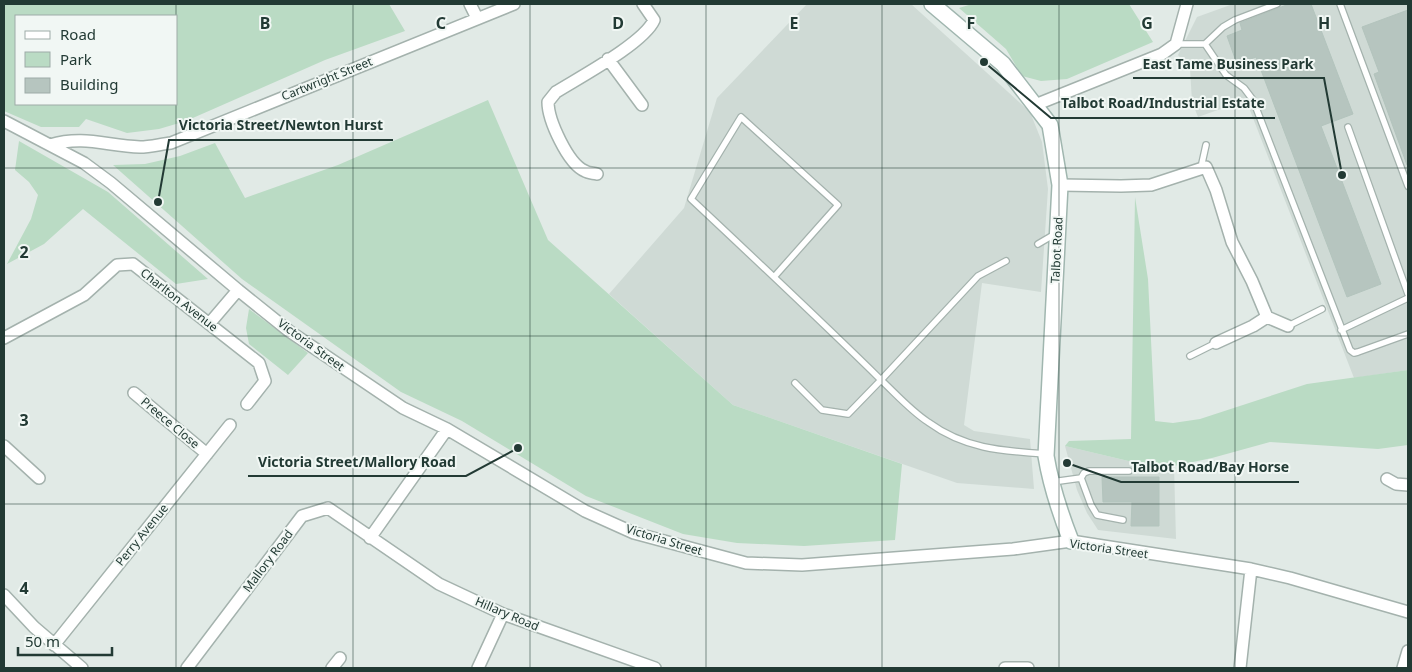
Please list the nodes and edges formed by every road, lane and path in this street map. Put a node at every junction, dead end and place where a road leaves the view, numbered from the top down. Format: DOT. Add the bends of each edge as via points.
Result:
graph roads {
  1 [pos="470,4"];
  2 [pos="514,4"];
  3 [pos="643,4"];
  4 [pos="932,4"];
  5 [pos="1187,4"];
  6 [pos="1278,4"];
  7 [pos="1340,4"];
  8 [pos="477,18"];
  9 [pos="1176,44"];
  10 [pos="1205,44"];
  11 [pos="608,59"];
  12 [pos="642,105"];
  13 [pos="1035,105"];
  14 [pos="4,121"];
  15 [pos="1348,127"];
  16 [pos="50,145"];
  17 [pos="1206,145"];
  18 [pos="1206,167"];
  19 [pos="597,174"];
  20 [pos="1060,185"];
  21 [pos="1408,186"];
  22 [pos="1058,233"];
  23 [pos="1038,244"];
  24 [pos="1006,261"];
  25 [pos="774,277"];
  26 [pos="238,290"];
  27 [pos="1408,294"];
  28 [pos="1408,298"];
  29 [pos="1322,309"];
  30 [pos="1267,317"];
  31 [pos="209,324"];
  32 [pos="1288,326"];
  33 [pos="1341,330"];
  34 [pos="1408,334"];
  35 [pos="4,338"];
  36 [pos="1216,343"];
  37 [pos="1190,356"];
  38 [pos="881,380"];
  39 [pos="794,383"];
  40 [pos="134,393"];
  41 [pos="247,404"];
  42 [pos="230,425"];
  43 [pos="447,429"];
  44 [pos="4,446"];
  45 [pos="206,454"];
  46 [pos="1046,454"];
  47 [pos="1129,470"];
  48 [pos="39,478"];
  49 [pos="1081,478"];
  50 [pos="1387,479"];
  51 [pos="1050,483"];
  52 [pos="1408,485"];
  53 [pos="1123,520"];
  54 [pos="370,538"];
  55 [pos="1071,541"];
  56 [pos="1251,569"];
  57 [pos="6,602"];
  58 [pos="1408,612"];
  59 [pos="503,614"];
  60 [pos="54,645"];
  61 [pos="1408,651"];
  62 [pos="340,658"];
  63 [pos="82,668"];
  64 [pos="187,668"];
  65 [pos="332,668"];
  66 [pos="478,668"];
  67 [pos="655,668"];
  68 [pos="1005,668"];
  69 [pos="1028,668"];
  70 [pos="1240,668"];
  71 [pos="1403,668"];
  1 -- 8 [label="street"];
  2 -- 8 [label="street, Cartwright Street"];
  3 -- 11 [label="street" via="654,20 651,28"];
  4 -- 13 [label="street, Talbot Road" via="1003,64"];
  5 -- 9 [label="street"];
  6 -- 10 [label="lane" via="1234,20"];
  7 -- 21 [label="lane"];
  8 -- 16 [label="street, Cartwright Street" via="171,143 140,147 80,140"];
  9 -- 10 [label="lane"];
  9 -- 13 [label="street" via="1162,54"];
  10 -- 33 [label="lane" via="1226,75 1244,88 1253,100"];
  11 -- 12 [label="street"];
  11 -- 19 [label="street" via="556,92 548,102 550,118 571,158 585,172"];
  13 -- 20 [label="street, Talbot Road" via="1050,125"];
  14 -- 16 [label="street, Victoria Street"];
  15 -- 27 [label="lane"];
  16 -- 26 [label="street, Victoria Street" via="112,183"];
  17 -- 18 [label="lane" via="1202,163"];
  18 -- 20 [label="street" via="1151,185"];
  18 -- 30 [label="street" via="1232,242"];
  20 -- 22 [label="street, Talbot Road"];
  22 -- 23 [label="lane"];
  22 -- 46 [label="street, Talbot Road"];
  24 -- 38 [label="lane" via="978,276"];
  25 -- 25 [label="lane" via="691,199 741,117 838,205"];
  25 -- 38 [label="lane"];
  26 -- 31 [label="street"];
  26 -- 43 [label="street, Victoria Street" via="289,331 403,408"];
  28 -- 33 [label="lane"];
  29 -- 32 [label="lane"];
  30 -- 32 [label="street"];
  30 -- 36 [label="street"];
  31 -- 35 [label="street, Charlton Avenue" via="134,264 117,265 84,295"];
  31 -- 41 [label="street, Charlton Avenue" via="259,363 265,381"];
  33 -- 34 [label="lane" via="1354,353"];
  36 -- 37 [label="lane"];
  38 -- 39 [label="lane" via="848,414 822,410"];
  38 -- 46 [label="lane" via="926,421 949,436 978,447"];
  40 -- 45 [label="street, Preece Close"];
  42 -- 45 [label="street, Perry Avenue"];
  43 -- 54 [label="street"];
  43 -- 55 [label="street, Victoria Street" via="594,515 634,533 746,563 802,565 1013,549"];
  44 -- 48 [label="street"];
  45 -- 60 [label="street, Perry Avenue"];
  46 -- 51 [label="street, Talbot Road"];
  47 -- 49 [label="lane" via="1089,471"];
  49 -- 51 [label="lane"];
  49 -- 53 [label="lane" via="1096,515"];
  50 -- 52 [label="street"];
  51 -- 55 [label="street, Talbot Road"];
  54 -- 59 [label="street, Hillary Road" via="439,584"];
  54 -- 64 [label="street, Mallory Road" via="328,508 302,516"];
  55 -- 56 [label="street, Victoria Street"];
  56 -- 58 [label="street, Victoria Street"];
  56 -- 70 [label="street"];
  57 -- 60 [label="street"];
  59 -- 66 [label="street"];
  59 -- 67 [label="street, Hillary Road"];
  60 -- 63 [label="street"];
  61 -- 71 [label="street"];
  62 -- 65 [label="street"];
  68 -- 69 [label="street"];
}
